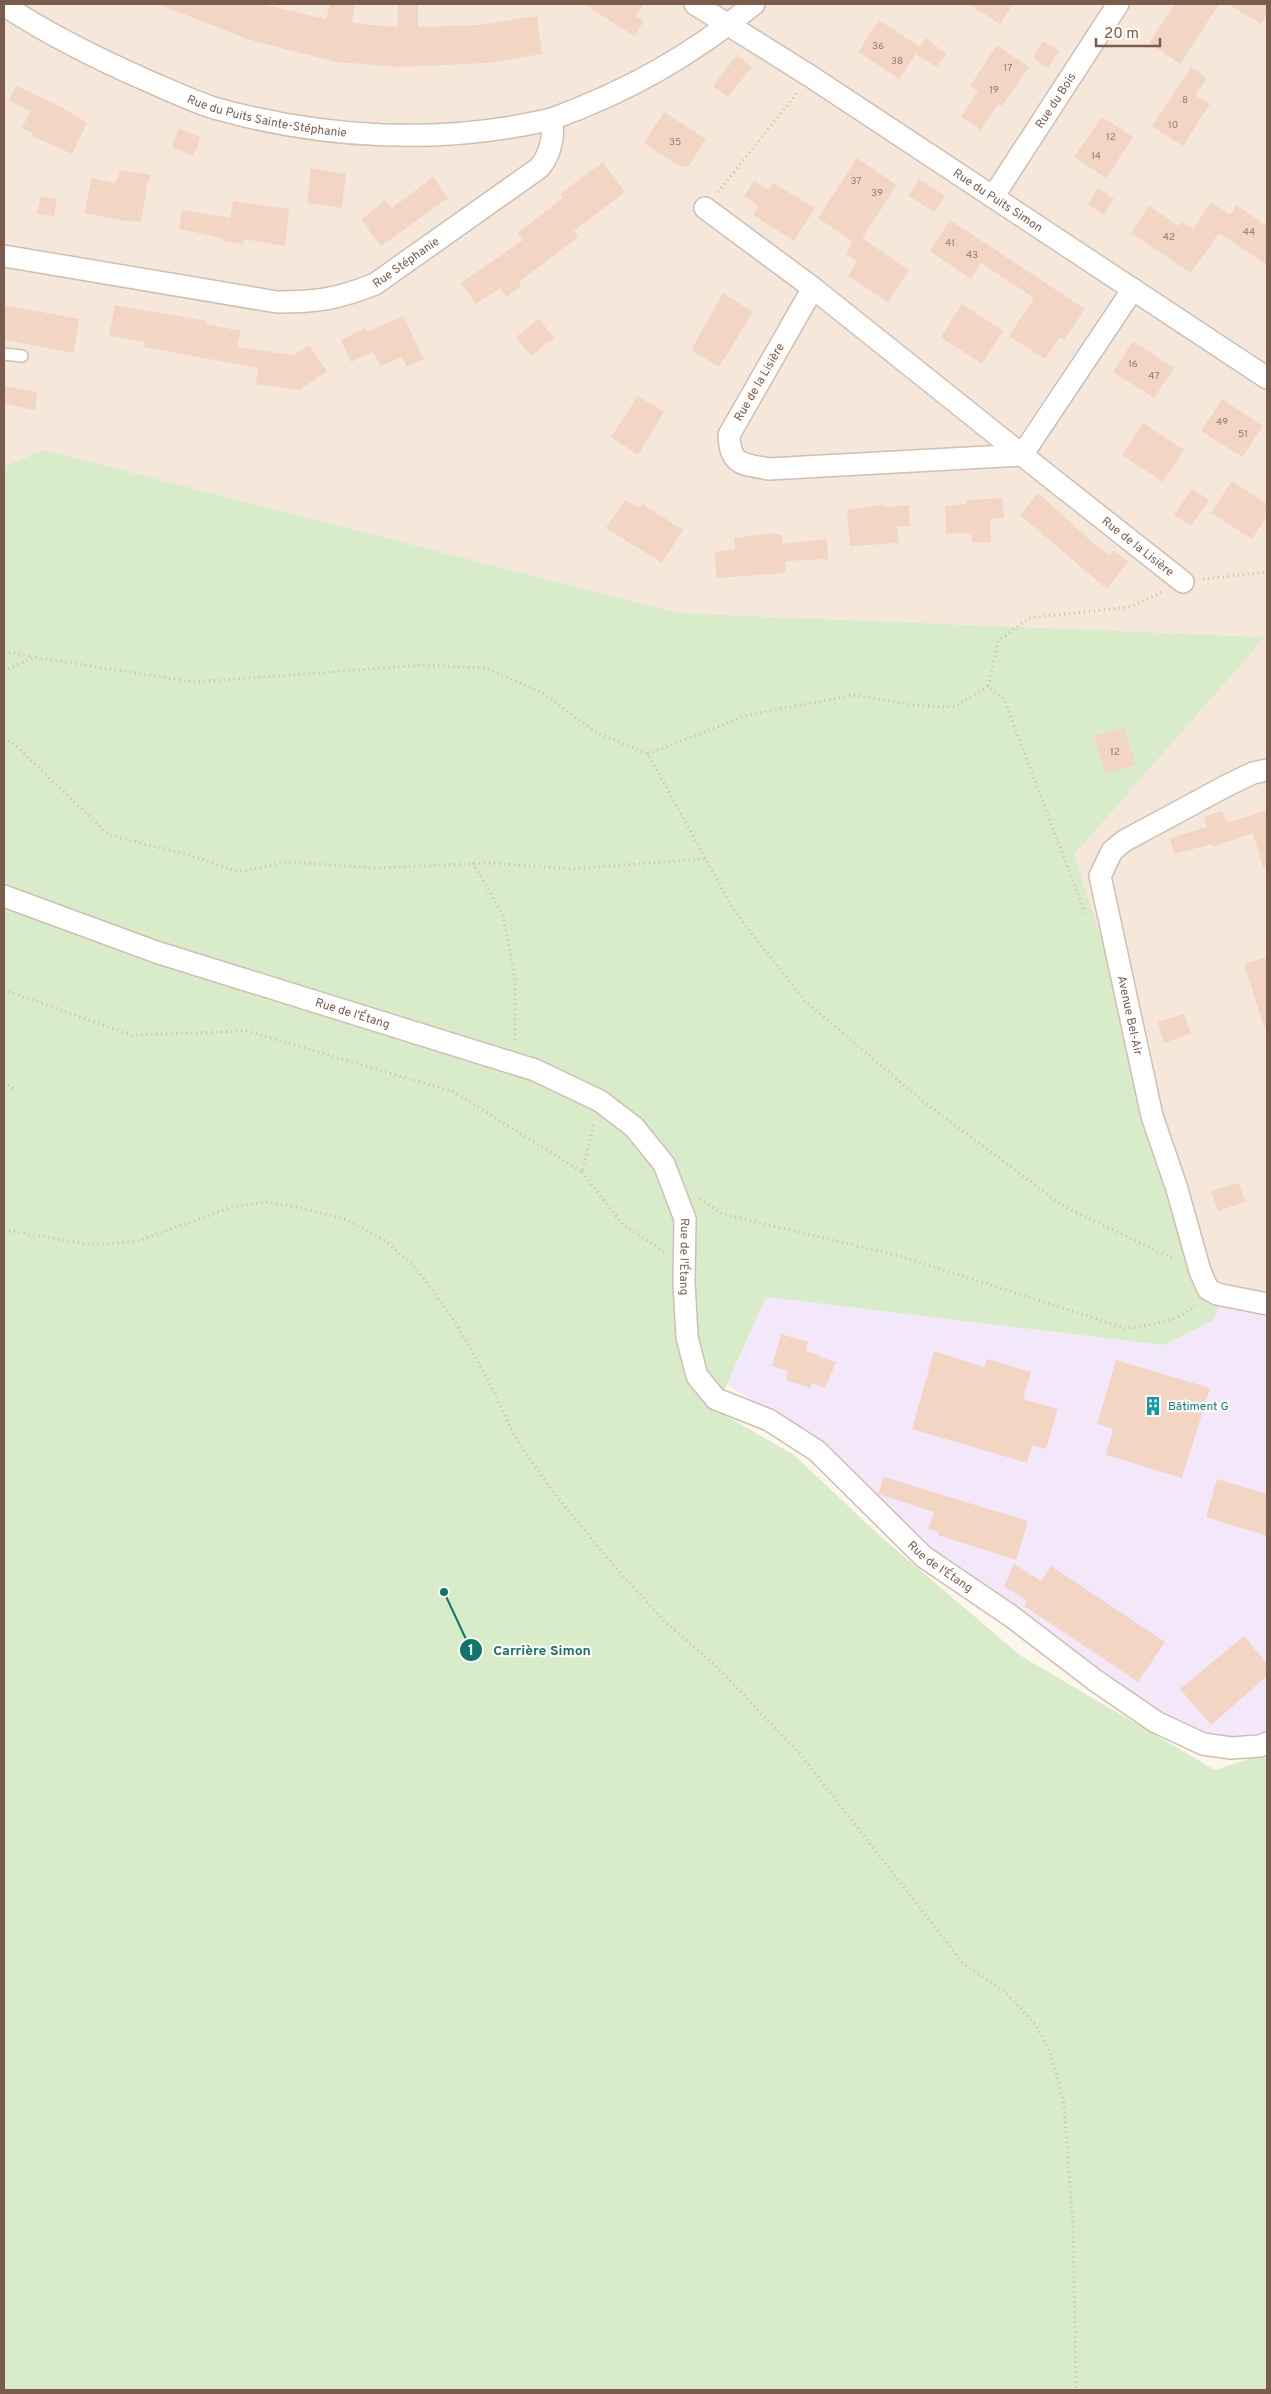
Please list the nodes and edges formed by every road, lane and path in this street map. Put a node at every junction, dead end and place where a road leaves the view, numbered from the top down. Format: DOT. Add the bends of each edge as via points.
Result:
graph roads {
  1 [pos="696,4"];
  2 [pos="754,4"];
  3 [pos="1118,4"];
  4 [pos="4,5"];
  5 [pos="728,25"];
  6 [pos="810,76"];
  7 [pos="552,119"];
  8 [pos="993,197"];
  9 [pos="705,208"];
  10 [pos="4,256"];
  11 [pos="814,288"];
  12 [pos="1133,289"];
  13 [pos="4,354"];
  14 [pos="22,356"];
  15 [pos="1267,378"];
  16 [pos="1022,455"];
  17 [pos="1267,572"];
  18 [pos="1183,582"];
  19 [pos="4,651"];
  20 [pos="34,657"];
  21 [pos="4,671"];
  22 [pos="988,686"];
  23 [pos="4,738"];
  24 [pos="648,754"];
  25 [pos="1267,770"];
  26 [pos="705,859"];
  27 [pos="473,864"];
  28 [pos="4,896"];
  29 [pos="1087,919"];
  30 [pos="4,990"];
  31 [pos="535,1070"];
  32 [pos="4,1082"];
  33 [pos="15,1090"];
  34 [pos="600,1101"];
  35 [pos="582,1172"];
  36 [pos="696,1196"];
  37 [pos="4,1230"];
  38 [pos="684,1266"];
  39 [pos="1204,1280"];
  40 [pos="1267,1304"];
  41 [pos="1267,1743"];
  42 [pos="1076,2390"];
  1 -- 5 [label="street, Rue du Puits Simon"];
  2 -- 5 [label="street"];
  3 -- 8 [label="street, Rue du Bois"];
  4 -- 7 [label="street, Rue du Puits Sainte-Stéphanie" via="32,24 102,61 213,107 268,121 314,130 409,135 514,127"];
  5 -- 6 [label="street, Rue du Puits Simon"];
  5 -- 7 [label="street" via="642,81"];
  6 -- 8 [label="street, Rue du Puits Simon"];
  6 -- 9 [label="path"];
  7 -- 10 [label="street, Rue Stéphanie" via="551,147 539,168 374,284 345,296 316,302 277,302"];
  8 -- 12 [label="street, Rue du Puits Simon"];
  9 -- 11 [label="street"];
  11 -- 16 [label="street, Rue de la Lisière"];
  11 -- 16 [label="street, Rue de la Lisière" via="729,435 733,458 769,469"];
  12 -- 15 [label="street, Rue du Puits Simon"];
  12 -- 16 [label="street"];
  13 -- 14 [label="lane"];
  16 -- 18 [label="street, Rue de la Lisière"];
  17 -- 18 [label="path"];
  18 -- 22 [label="path" via="1130,607 1029,618 998,641"];
  19 -- 20 [label="path"];
  20 -- 21 [label="path"];
  20 -- 24 [label="path" via="193,682 425,665 486,668 544,694 597,733"];
  22 -- 24 [label="path" via="954,707 914,705 854,695 748,715"];
  22 -- 29 [label="path" via="1004,699"];
  23 -- 27 [label="path" via="109,835 189,855 238,872 286,862 378,868"];
  24 -- 26 [label="path"];
  25 -- 39 [label="street, Avenue Bel-Air" via="1253,772 1124,840 1112,850 1100,876 1152,1116"];
  26 -- 27 [label="path" via="568,869"];
  26 -- 39 [label="path" via="735,912 805,1001 925,1103 1063,1206"];
  27 -- 31 [label="path" via="504,915 515,979 514,1040"];
  28 -- 31 [label="street, Rue de l'Étang" via="156,952"];
  30 -- 35 [label="path" via="131,1035 247,1031 454,1092"];
  31 -- 34 [label="street, Rue de l'Étang"];
  32 -- 33 [label="path"];
  34 -- 35 [label="path"];
  34 -- 38 [label="street, Rue de l'Étang" via="634,1126 664,1164 685,1219"];
  35 -- 38 [label="path" via="624,1225"];
  36 -- 39 [label="path" via="723,1214 904,1257 1125,1328 1142,1327 1188,1313"];
  37 -- 42 [label="path" via="94,1245 138,1240 232,1207 268,1202 347,1220 386,1241 417,1269 454,1320 515,1437 550,1488 603,1553 665,1622 714,1664 800,1754 963,1963 1006,1993 1036,2025 1050,2052 1064,2103 1070,2157"];
  38 -- 41 [label="street, Rue de l'Étang" via="687,1337 697,1376 716,1398 769,1420 817,1451 924,1557 1156,1722 1203,1744 1231,1748"];
  39 -- 40 [label="street" via="1217,1294"];
}
